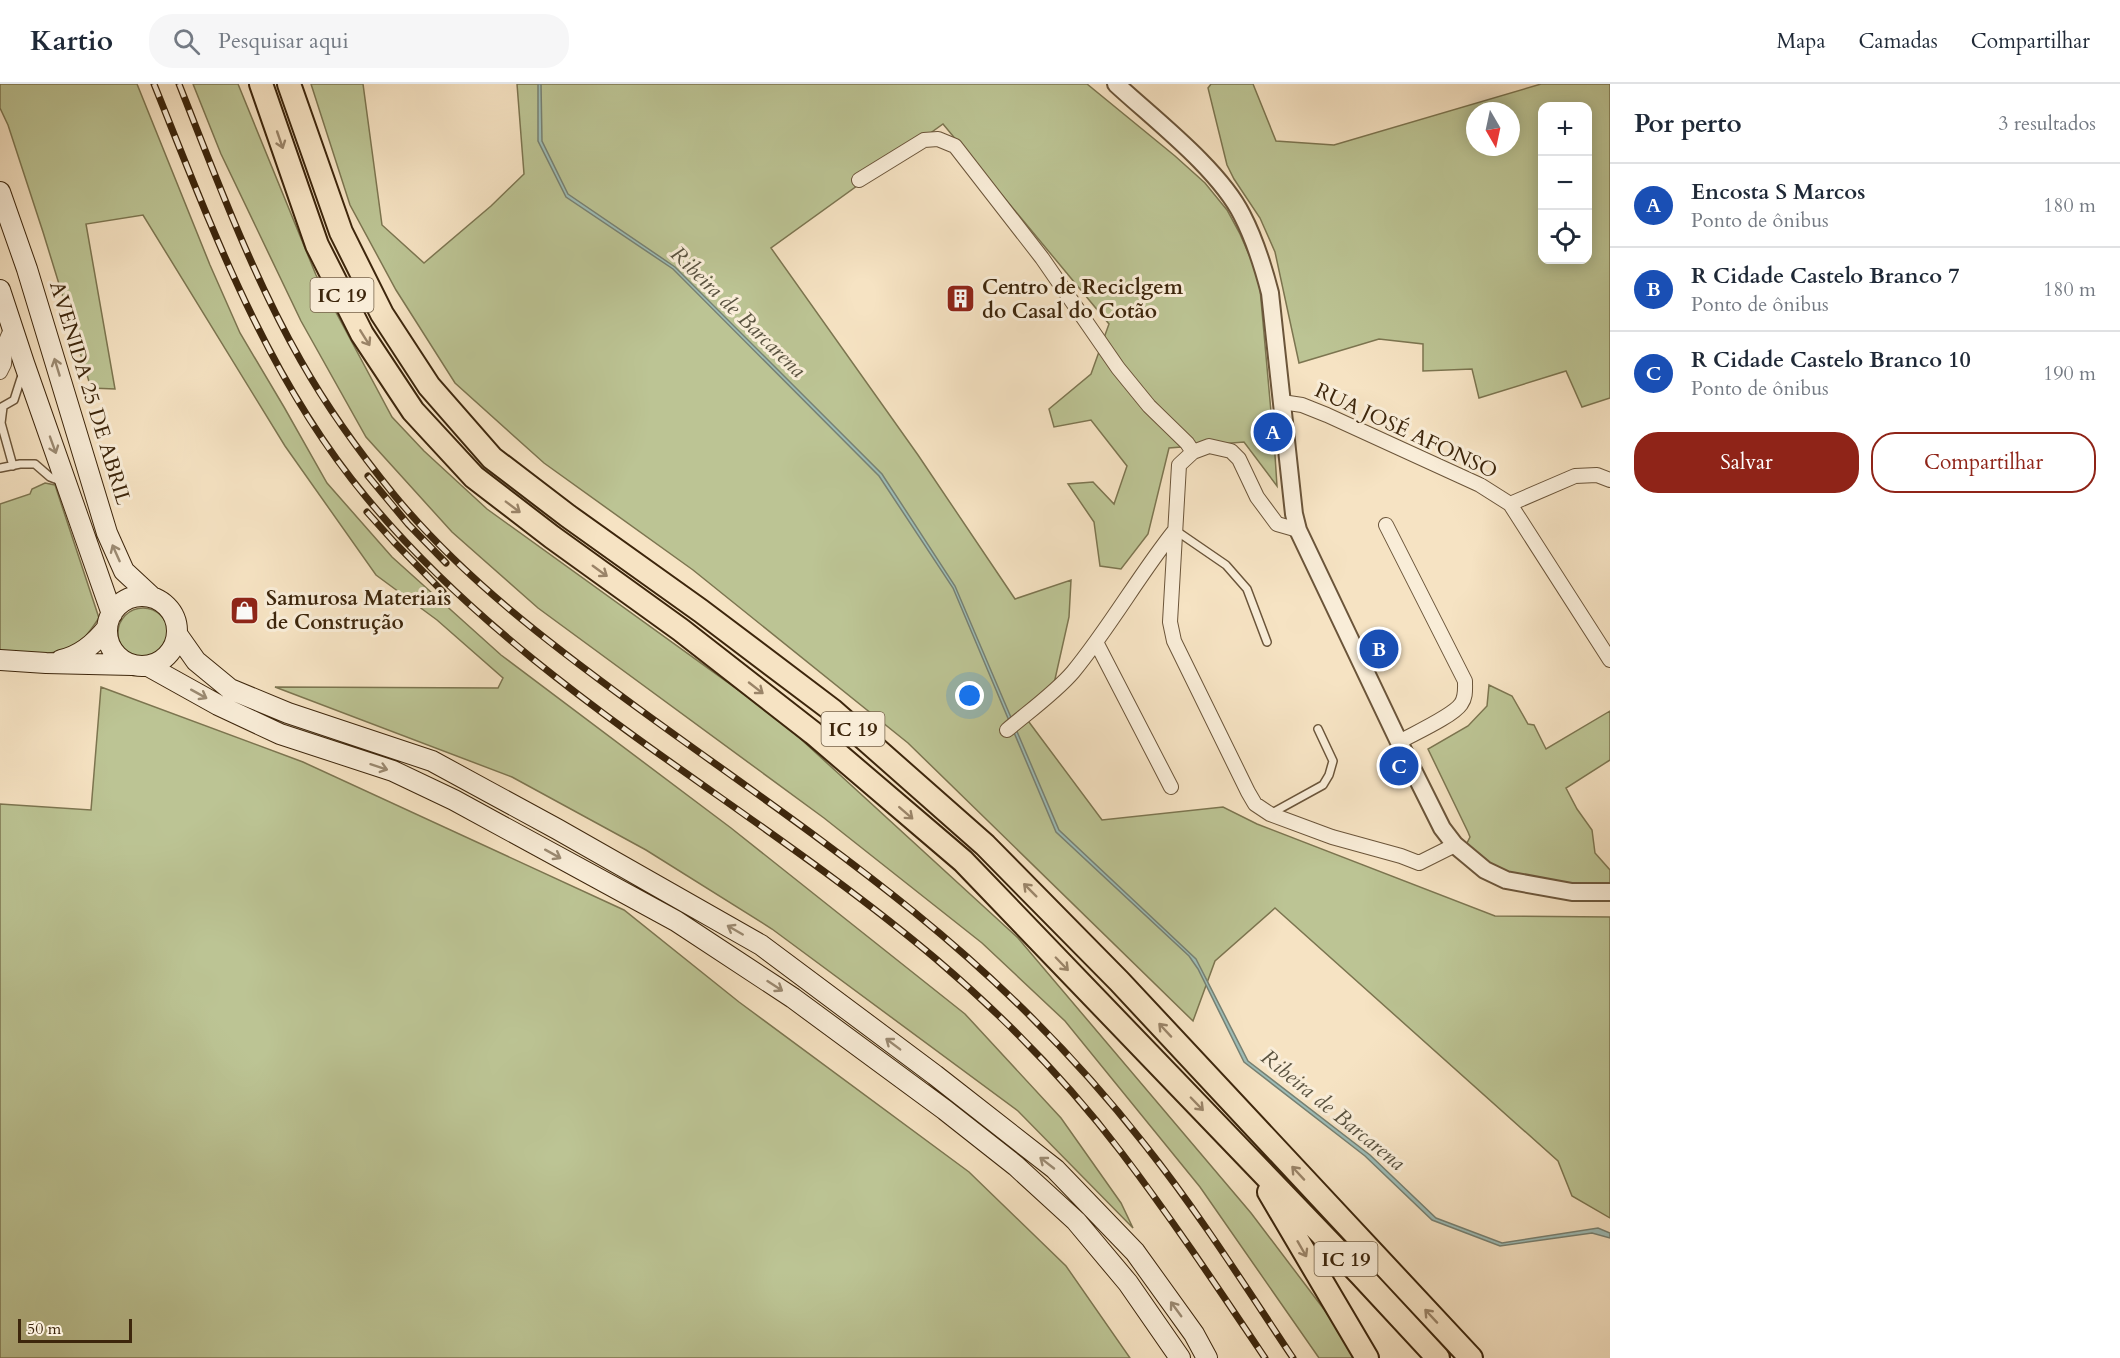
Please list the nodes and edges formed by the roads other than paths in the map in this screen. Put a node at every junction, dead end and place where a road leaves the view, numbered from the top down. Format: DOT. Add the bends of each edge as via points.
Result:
graph roads {
  1 [pos="261,84"];
  2 [pos="289,84"];
  3 [pos="1116,84"];
  4 [pos="859,180"];
  5 [pos="0,192"];
  6 [pos="0,290"];
  7 [pos="12,327"];
  8 [pos="24,363"];
  9 [pos="0,372"];
  10 [pos="1282,402"];
  11 [pos="1,408"];
  12 [pos="1190,448"];
  13 [pos="14,466"];
  14 [pos="0,468"];
  15 [pos="1610,480"];
  16 [pos="67,484"];
  17 [pos="1510,504"];
  18 [pos="1386,525"];
  19 [pos="1175,530"];
  20 [pos="1298,530"];
  21 [pos="152,597"];
  22 [pos="109,621"];
  23 [pos="177,634"];
  24 [pos="1096,642"];
  25 [pos="1267,642"];
  26 [pos="0,660"];
  27 [pos="1610,660"];
  28 [pos="46,663"];
  29 [pos="140,665"];
  30 [pos="1318,729"];
  31 [pos="1007,730"];
  32 [pos="1399,742"];
  33 [pos="1171,787"];
  34 [pos="1270,814"];
  35 [pos="1455,845"];
  36 [pos="1610,892"];
  37 [pos="1252,1162"];
  38 [pos="1180,1358"];
  39 [pos="1207,1358"];
  40 [pos="1367,1358"];
  41 [pos="1438,1358"];
  42 [pos="1472,1358"];
  1 -- 37 [label="highway, IC 19, one-way" via="316,245 362,334 413,411 474,477 813,733 963,861"];
  42 -- 2 [label="highway, IC 19, one-way" via="1119,981 985,845 832,710 492,458 429,386 382,314 341,232"];
  3 -- 10 [label="street" via="1206,166 1242,214 1270,293"];
  4 -- 12 [label="street" via="924,140 938,139 955,146 1042,258 1118,368"];
  21 -- 5 [label="main road, AVENIDA 25 DE ABRIL, one-way" via="124,571 106,533"];
  6 -- 7 [label="main road"];
  7 -- 8 [label="main road"];
  7 -- 9 [label="street"];
  8 -- 11 [label="lane" via="14,400"];
  8 -- 16 [label="main road, one-way"];
  10 -- 17 [label="street, RUA JOSÉ AFONSO" via="1327,415 1480,485"];
  10 -- 20 [label="street"];
  11 -- 13 [label="lane"];
  12 -- 19 [label="street" via="1179,465"];
  12 -- 20 [label="street" via="1209,446 1231,451 1239,459 1257,497 1278,524"];
  13 -- 14 [label="lane"];
  13 -- 16 [label="lane" via="35,464 50,477"];
  15 -- 17 [label="street" via="1597,475 1575,476"];
  16 -- 22 [label="main road"];
  17 -- 27 [label="street"];
  18 -- 32 [label="street" via="1465,681 1466,694 1451,713"];
  19 -- 24 [label="street" via="1148,563"];
  19 -- 25 [label="lane" via="1226,565 1247,589"];
  19 -- 34 [label="street" via="1170,622 1174,642 1248,792 1255,804"];
  20 -- 32 [label="street"];
  21 -- 22 [label="main road" via="129,598"];
  21 -- 23 [label="main road" via="171,611"];
  22 -- 28 [label="main road" via="98,639 85,650"];
  22 -- 29 [label="main road" via="108,640 113,651 122,660"];
  23 -- 29 [label="main road" via="168,655 159,662"];
  39 -- 23 [label="main road, one-way" via="1135,1252 1055,1169 761,945 432,761 288,713 230,689 196,661"];
  24 -- 31 [label="street" via="1071,675"];
  24 -- 33 [label="street"];
  26 -- 28 [label="main road"];
  28 -- 29 [label="main road"];
  29 -- 38 [label="main road, one-way" via="280,734 393,771 454,800 676,921 793,998 945,1110 1016,1166 1076,1221 1128,1283"];
  30 -- 34 [label="lane" via="1333,761 1329,775 1323,785"];
  32 -- 35 [label="street" via="1442,828"];
  34 -- 35 [label="street" via="1419,863"];
  35 -- 36 [label="street" via="1485,870 1506,880 1572,892"];
  37 -- 40 [label="highway, one-way"];
  37 -- 41 [label="highway, IC 19"];
}
